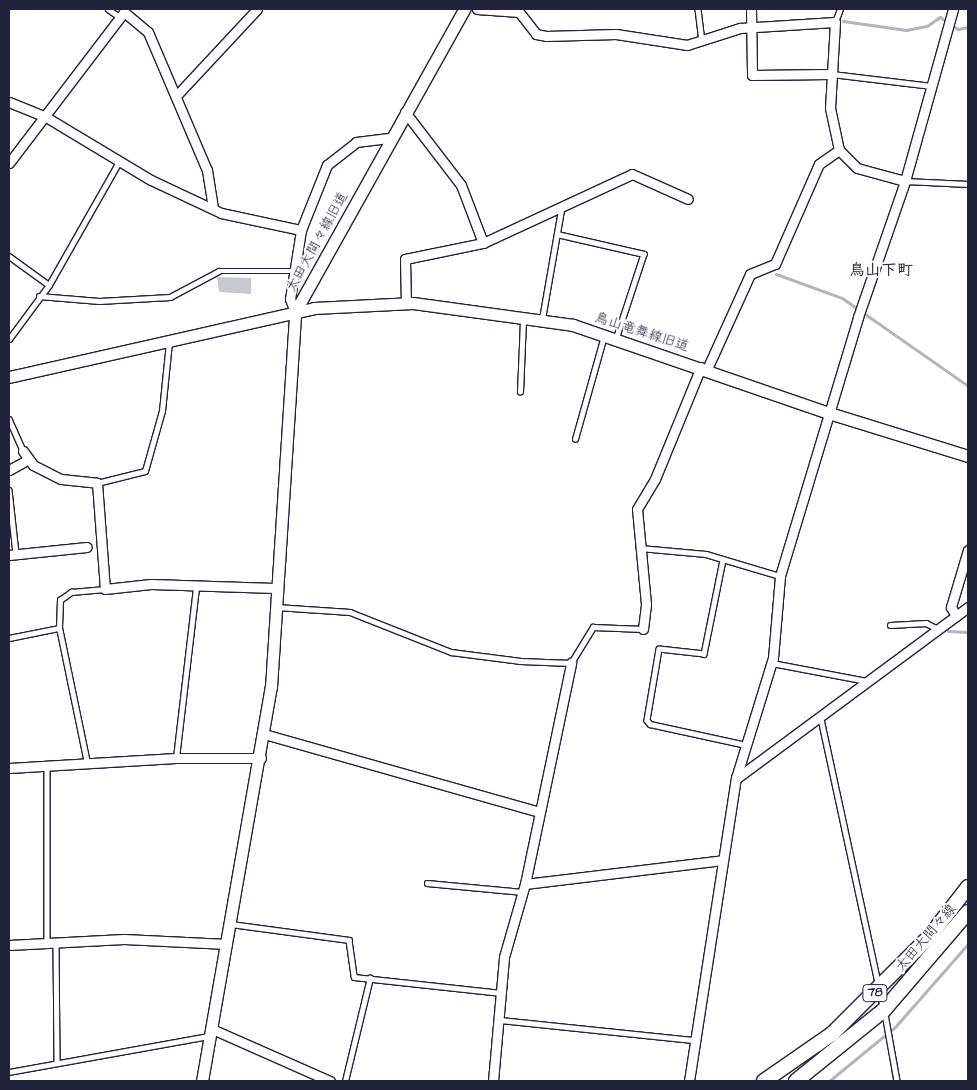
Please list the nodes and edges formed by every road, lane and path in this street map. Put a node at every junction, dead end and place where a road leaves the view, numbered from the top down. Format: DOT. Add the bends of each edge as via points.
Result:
graph roads {
  1 [pos="108,9"];
  2 [pos="257,9"];
  3 [pos="464,9"];
  4 [pos="477,9"];
  5 [pos="698,9"];
  6 [pos="751,9"];
  7 [pos="840,9"];
  8 [pos="953,9"];
  9 [pos="123,12"];
  10 [pos="835,22"];
  11 [pos="750,27"];
  12 [pos="703,42"];
  13 [pos="830,74"];
  14 [pos="932,87"];
  15 [pos="176,96"];
  16 [pos="9,102"];
  17 [pos="405,112"];
  18 [pos="46,117"];
  19 [pos="391,138"];
  20 [pos="839,150"];
  21 [pos="119,162"];
  22 [pos="9,163"];
  23 [pos="905,181"];
  24 [pos="968,184"];
  25 [pos="688,199"];
  26 [pos="213,209"];
  27 [pos="561,210"];
  28 [pos="301,230"];
  29 [pos="557,234"];
  30 [pos="483,242"];
  31 [pos="9,256"];
  32 [pos="296,271"];
  33 [pos="49,285"];
  34 [pos="39,296"];
  35 [pos="406,304"];
  36 [pos="294,312"];
  37 [pos="523,316"];
  38 [pos="542,319"];
  39 [pos="611,337"];
  40 [pos="9,339"];
  41 [pos="169,340"];
  42 [pos="704,368"];
  43 [pos="9,378"];
  44 [pos="520,392"];
  45 [pos="829,413"];
  46 [pos="9,419"];
  47 [pos="575,439"];
  48 [pos="25,456"];
  49 [pos="968,456"];
  50 [pos="9,470"];
  51 [pos="97,483"];
  52 [pos="9,490"];
  53 [pos="103,546"];
  54 [pos="88,547"];
  55 [pos="638,548"];
  56 [pos="968,550"];
  57 [pos="12,554"];
  58 [pos="723,560"];
  59 [pos="780,576"];
  60 [pos="196,587"];
  61 [pos="276,588"];
  62 [pos="105,589"];
  63 [pos="274,607"];
  64 [pos="968,607"];
  65 [pos="956,616"];
  66 [pos="890,625"];
  67 [pos="58,628"];
  68 [pos="643,629"];
  69 [pos="938,629"];
  70 [pos="9,638"];
  71 [pos="570,663"];
  72 [pos="772,663"];
  73 [pos="868,681"];
  74 [pos="821,719"];
  75 [pos="264,734"];
  76 [pos="748,745"];
  77 [pos="176,758"];
  78 [pos="261,758"];
  79 [pos="87,763"];
  80 [pos="47,767"];
  81 [pos="9,768"];
  82 [pos="736,778"];
  83 [pos="539,812"];
  84 [pos="722,860"];
  85 [pos="427,883"];
  86 [pos="524,888"];
  87 [pos="968,888"];
  88 [pos="968,912"];
  89 [pos="230,924"];
  90 [pos="52,943"];
  91 [pos="227,944"];
  92 [pos="9,945"];
  93 [pos="370,978"];
  94 [pos="880,988"];
  95 [pos="501,992"];
  96 [pos="884,1010"];
  97 [pos="500,1020"];
  98 [pos="211,1033"];
  99 [pos="696,1040"];
  100 [pos="57,1062"];
  101 [pos="9,1072"];
  102 [pos="202,1081"];
  103 [pos="330,1081"];
  104 [pos="345,1081"];
  105 [pos="493,1081"];
  106 [pos="689,1081"];
  107 [pos="764,1081"];
  108 [pos="796,1081"];
  109 [pos="897,1081"];
  1 -- 9 [label="lane"];
  2 -- 15 [label="street"];
  3 -- 17 [label="street, 太田大間々線旧道"];
  4 -- 12 [label="street" via="519,12 536,34 546,36 616,34 687,45"];
  5 -- 12 [label="lane"];
  6 -- 11 [label="street"];
  7 -- 10 [label="lane"];
  8 -- 14 [label="street"];
  9 -- 15 [label="street" via="148,32"];
  9 -- 18 [label="street"];
  10 -- 11 [label="street"];
  10 -- 13 [label="street"];
  11 -- 12 [label="street"];
  11 -- 13 [label="street" via="750,72 755,78"];
  13 -- 14 [label="lane"];
  13 -- 20 [label="street" via="830,108"];
  14 -- 23 [label="street"];
  15 -- 26 [label="street" via="207,170"];
  16 -- 18 [label="street"];
  17 -- 19 [label="street, 太田大間々線旧道"];
  17 -- 30 [label="street" via="461,185"];
  18 -- 21 [label="street"];
  18 -- 22 [label="street"];
  19 -- 28 [label="street" via="356,142 327,165"];
  19 -- 36 [label="street, 太田大間々線旧道"];
  20 -- 23 [label="street" via="857,168"];
  20 -- 42 [label="street" via="819,164 775,264 750,274"];
  21 -- 26 [label="street"];
  21 -- 33 [label="lane"];
  23 -- 24 [label="lane"];
  23 -- 45 [label="street"];
  25 -- 27 [label="street" via="632,174"];
  26 -- 28 [label="street"];
  27 -- 29 [label="lane"];
  27 -- 30 [label="street"];
  28 -- 32 [label="street"];
  29 -- 38 [label="lane"];
  29 -- 39 [label="lane" via="644,254"];
  30 -- 35 [label="street" via="405,259"];
  31 -- 33 [label="lane"];
  32 -- 34 [label="lane" via="219,271 170,297 99,301"];
  32 -- 36 [label="street" via="290,299"];
  33 -- 34 [label="lane"];
  34 -- 40 [label="lane"];
  35 -- 36 [label="street, 鳥山竜舞線旧道"];
  35 -- 37 [label="street, 鳥山竜舞線旧道"];
  36 -- 41 [label="street, 太田大間々線旧道"];
  36 -- 61 [label="street"];
  37 -- 38 [label="street, 鳥山竜舞線旧道"];
  37 -- 44 [label="lane"];
  38 -- 39 [label="street, 鳥山竜舞線旧道"];
  39 -- 42 [label="street, 鳥山竜舞線旧道"];
  39 -- 47 [label="lane"];
  41 -- 43 [label="street, 太田大間々線旧道"];
  41 -- 51 [label="lane" via="162,411 145,470"];
  42 -- 45 [label="street, 鳥山竜舞線旧道"];
  42 -- 55 [label="street" via="655,479 640,498"];
  45 -- 49 [label="street, 鳥山竜舞線旧道"];
  45 -- 59 [label="street"];
  46 -- 48 [label="lane"];
  48 -- 50 [label="street"];
  48 -- 51 [label="street" via="62,479"];
  51 -- 53 [label="street"];
  52 -- 57 [label="lane"];
  53 -- 54 [label="lane"];
  53 -- 62 [label="street"];
  54 -- 57 [label="street"];
  55 -- 58 [label="lane"];
  55 -- 68 [label="street" via="646,604"];
  56 -- 65 [label="street" via="951,607"];
  58 -- 59 [label="lane"];
  58 -- 76 [label="lane" via="704,654 659,648 647,720 650,724"];
  59 -- 72 [label="street"];
  60 -- 61 [label="street"];
  60 -- 62 [label="street" via="151,584"];
  60 -- 77 [label="lane"];
  61 -- 63 [label="street"];
  62 -- 67 [label="lane" via="71,592 60,600"];
  63 -- 71 [label="lane" via="350,612 475,658"];
  63 -- 75 [label="street" via="274,658"];
  64 -- 65 [label="street"];
  65 -- 69 [label="street"];
  66 -- 69 [label="lane" via="926,624"];
  67 -- 70 [label="lane"];
  67 -- 79 [label="lane"];
  68 -- 71 [label="lane" via="593,627"];
  69 -- 73 [label="street"];
  71 -- 83 [label="street"];
  72 -- 73 [label="lane"];
  72 -- 76 [label="street"];
  73 -- 74 [label="street"];
  74 -- 82 [label="street"];
  74 -- 94 [label="lane"];
  75 -- 78 [label="street"];
  75 -- 83 [label="street"];
  76 -- 82 [label="street"];
  77 -- 78 [label="street"];
  77 -- 79 [label="street"];
  78 -- 89 [label="street"];
  79 -- 80 [label="street"];
  80 -- 81 [label="street"];
  80 -- 90 [label="lane"];
  82 -- 84 [label="street"];
  83 -- 86 [label="street"];
  84 -- 86 [label="street"];
  84 -- 99 [label="street"];
  85 -- 86 [label="lane"];
  86 -- 95 [label="street" via="504,957"];
  87 -- 94 [label="main road, 太田大間々線 / 78" via="930,936"];
  88 -- 96 [label="main road, 太田大間々線 / 78"];
  89 -- 91 [label="street"];
  89 -- 93 [label="lane" via="349,940 350,970 354,977"];
  90 -- 91 [label="street" via="124,940"];
  90 -- 92 [label="street"];
  90 -- 100 [label="lane"];
  91 -- 98 [label="street"];
  93 -- 95 [label="lane"];
  93 -- 104 [label="lane"];
  94 -- 96 [label="lane"];
  94 -- 107 [label="main road, 太田大間々線 / 78" via="832,1034"];
  95 -- 97 [label="street"];
  96 -- 108 [label="main road, 太田大間々線 / 78"];
  96 -- 109 [label="lane"];
  97 -- 99 [label="lane"];
  97 -- 105 [label="street"];
  98 -- 100 [label="lane"];
  98 -- 102 [label="street"];
  98 -- 103 [label="street"];
  99 -- 106 [label="street"];
  100 -- 101 [label="lane"];
}
